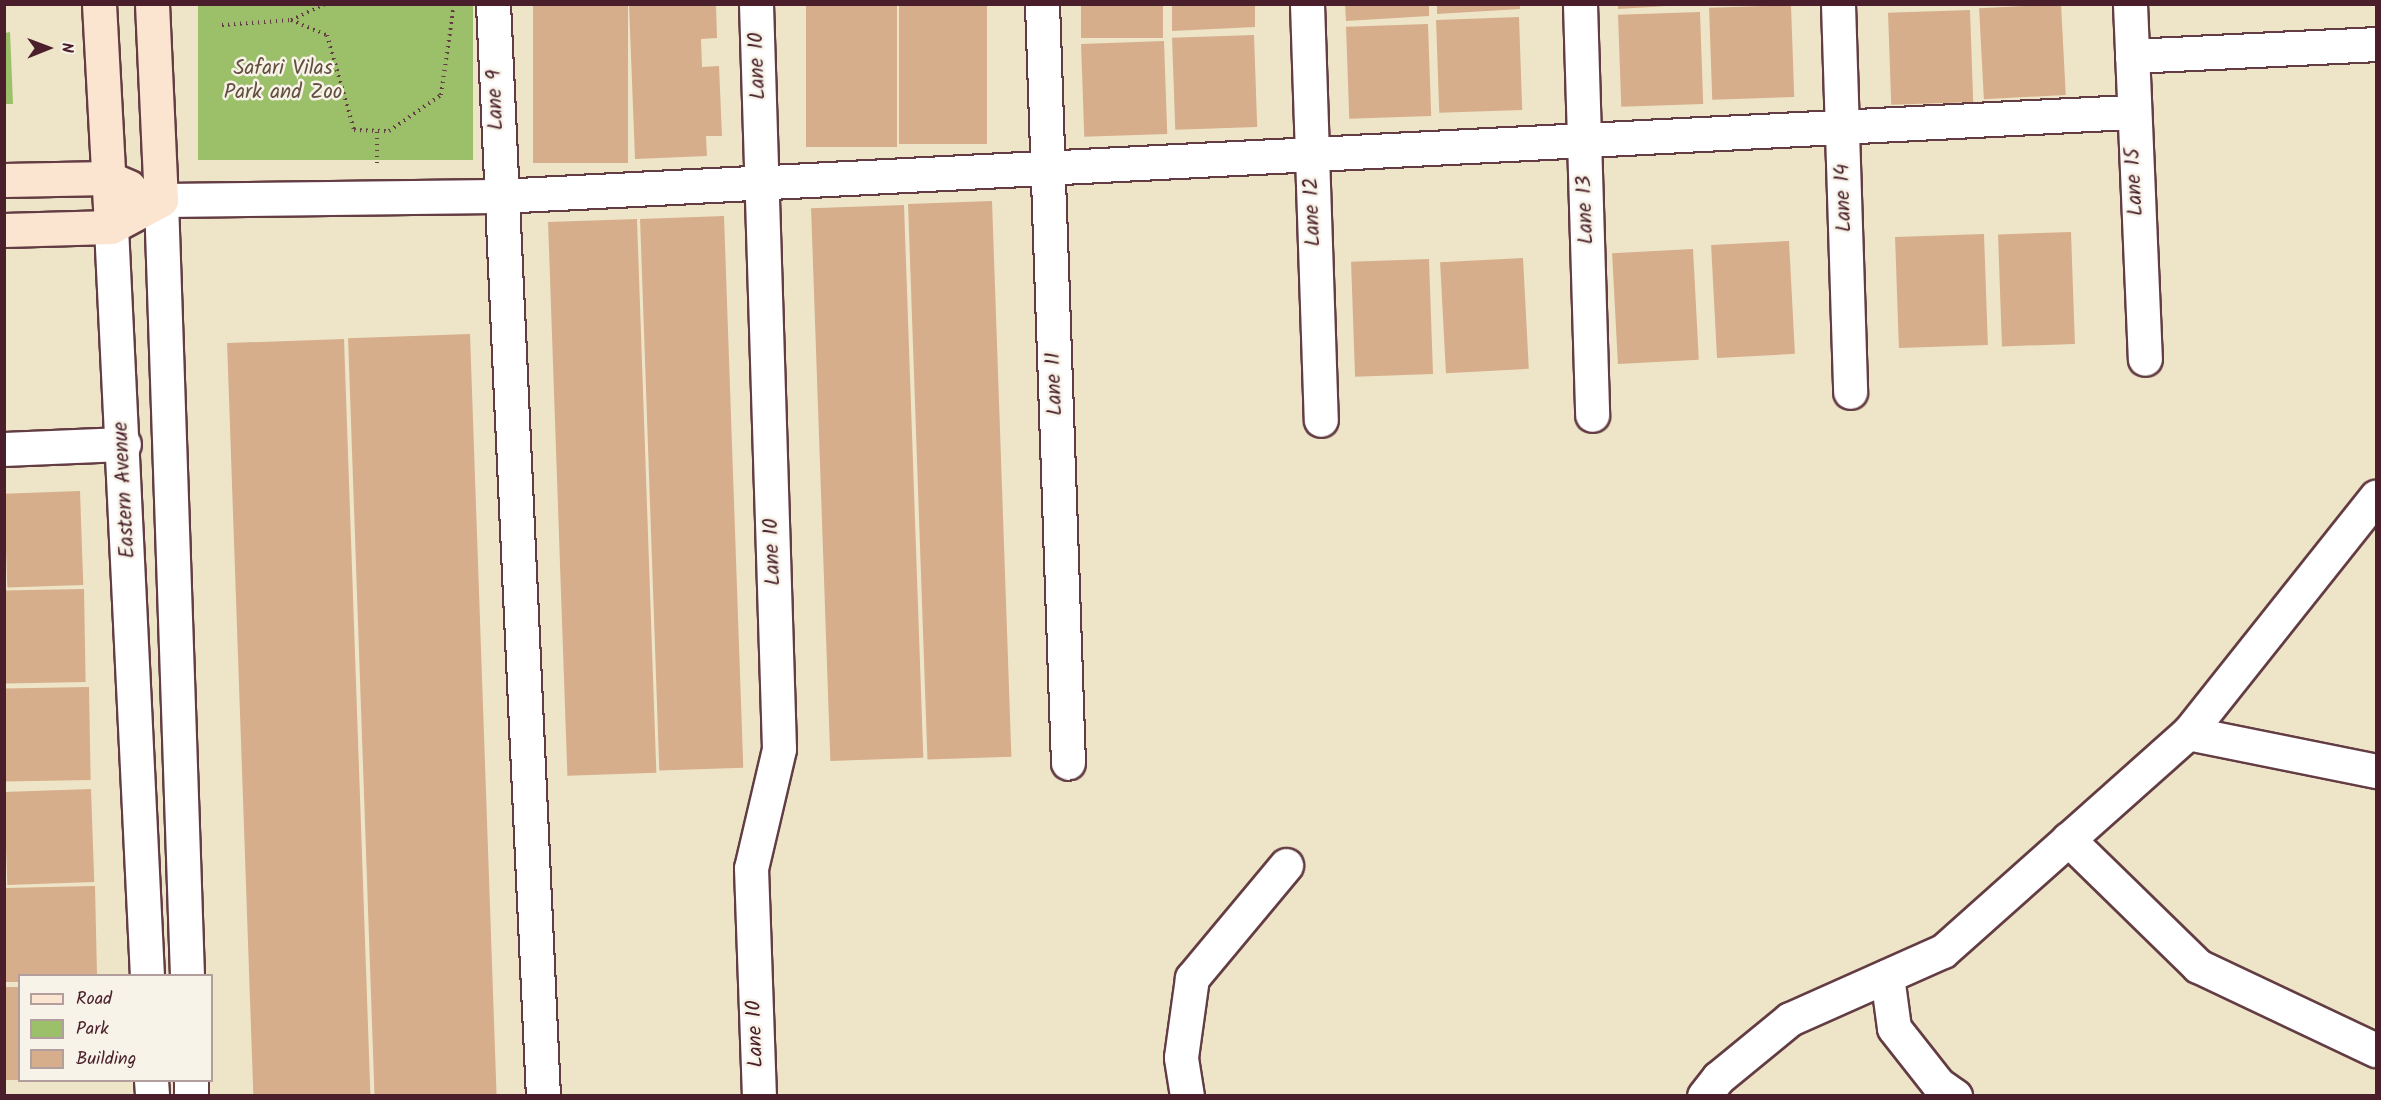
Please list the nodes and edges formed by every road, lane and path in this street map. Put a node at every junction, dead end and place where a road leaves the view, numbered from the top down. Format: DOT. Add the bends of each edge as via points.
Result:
graph roads {
  1 [pos="99,4"];
  2 [pos="152,4"];
  3 [pos="325,4"];
  4 [pos="454,4"];
  5 [pos="493,4"];
  6 [pos="756,4"];
  7 [pos="1042,4"];
  8 [pos="1307,4"];
  9 [pos="1580,4"];
  10 [pos="1838,4"];
  11 [pos="2130,4"];
  12 [pos="291,20"];
  13 [pos="222,25"];
  14 [pos="2376,44"];
  15 [pos="2132,56"];
  16 [pos="2131,112"];
  17 [pos="1841,127"];
  18 [pos="1584,140"];
  19 [pos="1311,153"];
  20 [pos="1048,167"];
  21 [pos="108,178"];
  22 [pos="4,180"];
  23 [pos="762,180"];
  24 [pos="499,196"];
  25 [pos="161,200"];
  26 [pos="111,226"];
  27 [pos="4,231"];
  28 [pos="2145,359"];
  29 [pos="1851,392"];
  30 [pos="1592,415"];
  31 [pos="1321,420"];
  32 [pos="124,444"];
  33 [pos="4,449"];
  34 [pos="2376,497"];
  35 [pos="2188,733"];
  36 [pos="1068,763"];
  37 [pos="2376,771"];
  38 [pos="2068,839"];
  39 [pos="1286,865"];
  40 [pos="147,974"];
  41 [pos="187,974"];
  42 [pos="1887,976"];
  43 [pos="2376,1050"];
  44 [pos="543,1095"];
  45 [pos="759,1095"];
  46 [pos="1187,1095"];
  47 [pos="1704,1095"];
  48 [pos="1955,1095"];
  1 -- 21 [label="main road, Eastern Avenue"];
  2 -- 25 [label="main road"];
  3 -- 12 [label="path"];
  4 -- 12 [label="path" via="441,95 389,130 354,130 327,35"];
  5 -- 24 [label="street, Lane 9"];
  6 -- 23 [label="street, Lane 10"];
  7 -- 20 [label="street, Lane 11"];
  8 -- 19 [label="street, Lane 12"];
  9 -- 18 [label="street, Lane 13"];
  10 -- 17 [label="street, Lane 14"];
  11 -- 15 [label="street, Lane 15"];
  12 -- 13 [label="path"];
  14 -- 15 [label="street"];
  15 -- 16 [label="street, Lane 15"];
  16 -- 17 [label="street"];
  16 -- 28 [label="street, Lane 15"];
  17 -- 18 [label="street"];
  17 -- 29 [label="street, Lane 14"];
  18 -- 19 [label="street"];
  18 -- 30 [label="street, Lane 13"];
  19 -- 20 [label="street"];
  19 -- 31 [label="street, Lane 12"];
  20 -- 23 [label="street"];
  20 -- 36 [label="street, Lane 11"];
  21 -- 22 [label="main road"];
  21 -- 25 [label="main road"];
  21 -- 26 [label="main road, Eastern Avenue"];
  23 -- 24 [label="street"];
  23 -- 45 [label="street, Lane 10" via="779,748 751,868"];
  24 -- 25 [label="street"];
  24 -- 44 [label="street, Lane 9"];
  25 -- 26 [label="main road"];
  25 -- 41 [label="street"];
  26 -- 27 [label="main road"];
  26 -- 32 [label="street, Eastern Avenue"];
  32 -- 33 [label="street"];
  32 -- 40 [label="street, Eastern Avenue"];
  34 -- 35 [label="street"];
  35 -- 37 [label="street"];
  35 -- 38 [label="street"];
  38 -- 42 [label="street" via="1944,951"];
  38 -- 43 [label="street" via="2198,966"];
  39 -- 46 [label="street" via="1192,978 1181,1057"];
  42 -- 47 [label="street" via="1790,1019 1718,1078"];
  42 -- 48 [label="street" via="1894,1028 1938,1084"];
}
